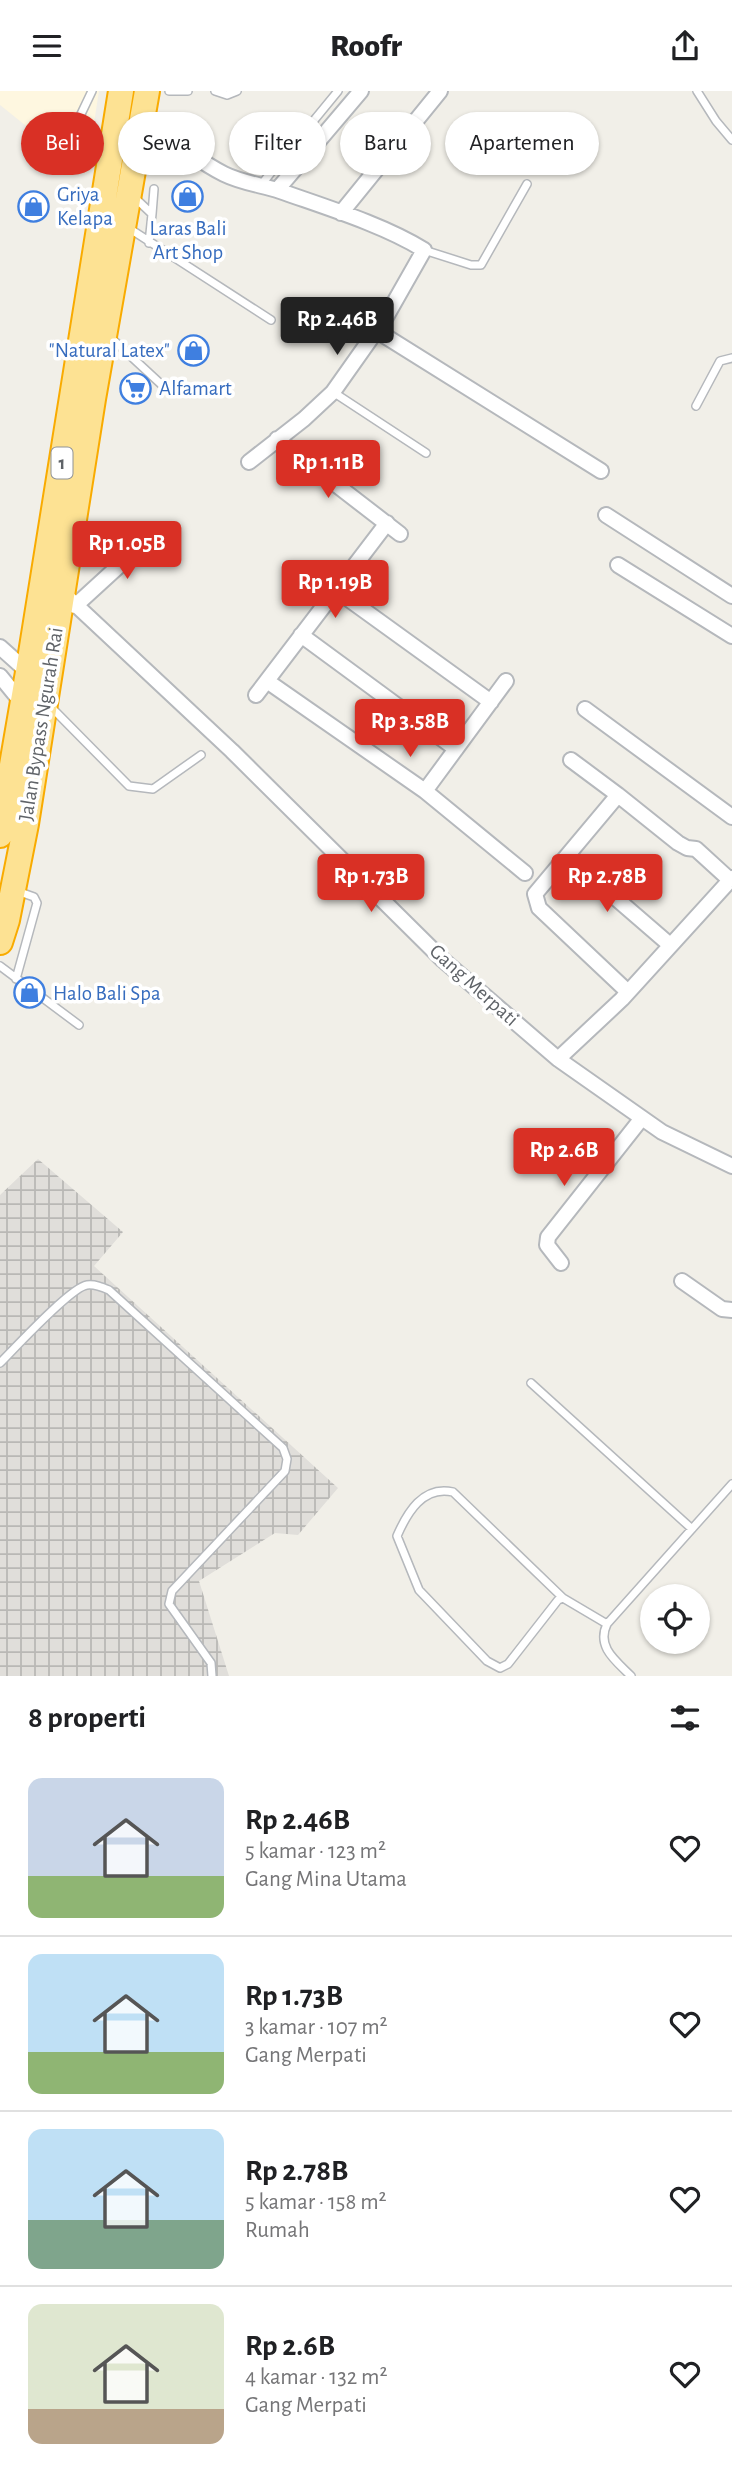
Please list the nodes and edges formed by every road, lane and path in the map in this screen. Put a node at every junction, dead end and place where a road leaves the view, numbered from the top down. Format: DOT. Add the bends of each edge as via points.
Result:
graph roads {
  1 [pos="92,91"];
  2 [pos="169,91"];
  3 [pos="188,91"];
  4 [pos="215,91"];
  5 [pos="237,91"];
  6 [pos="338,91"];
  7 [pos="361,91"];
  8 [pos="440,91"];
  9 [pos="698,91"];
  10 [pos="115,95"];
  11 [pos="145,103"];
  12 [pos="82,112"];
  13 [pos="732,140"];
  14 [pos="527,184"];
  15 [pos="259,186"];
  16 [pos="277,190"];
  17 [pos="142,191"];
  18 [pos="341,213"];
  19 [pos="152,214"];
  20 [pos="125,225"];
  21 [pos="149,243"];
  22 [pos="424,250"];
  23 [pos="271,320"];
  24 [pos="377,331"];
  25 [pos="106,333"];
  26 [pos="732,358"];
  27 [pos="163,386"];
  28 [pos="334,392"];
  29 [pos="83,398"];
  30 [pos="696,406"];
  31 [pos="277,439"];
  32 [pos="426,453"];
  33 [pos="248,462"];
  34 [pos="601,471"];
  35 [pos="607,515"];
  36 [pos="387,523"];
  37 [pos="156,531"];
  38 [pos="400,534"];
  39 [pos="618,565"];
  40 [pos="336,590"];
  41 [pos="732,596"];
  42 [pos="68,599"];
  43 [pos="301,635"];
  44 [pos="732,636"];
  45 [pos="0,647"];
  46 [pos="28,672"];
  47 [pos="0,675"];
  48 [pos="267,681"];
  49 [pos="506,681"];
  50 [pos="256,695"];
  51 [pos="491,702"];
  52 [pos="34,703"];
  53 [pos="584,709"];
  54 [pos="456,749"];
  55 [pos="201,755"];
  56 [pos="571,760"];
  57 [pos="425,791"];
  58 [pos="618,795"];
  59 [pos="732,817"];
  60 [pos="0,835"];
  61 [pos="567,856"];
  62 [pos="524,873"];
  63 [pos="731,879"];
  64 [pos="13,890"];
  65 [pos="0,942"];
  66 [pos="670,945"];
  67 [pos="0,967"];
  68 [pos="16,979"];
  69 [pos="628,992"];
  70 [pos="79,1025"];
  71 [pos="558,1059"];
  72 [pos="642,1118"];
  73 [pos="732,1166"];
  74 [pos="561,1263"];
  75 [pos="682,1281"];
  76 [pos="732,1310"];
  77 [pos="0,1363"];
  78 [pos="531,1383"];
  79 [pos="732,1484"];
  80 [pos="692,1529"];
  81 [pos="563,1598"];
  82 [pos="607,1624"];
  83 [pos="212,1676"];
  84 [pos="631,1676"];
  1 -- 12 [label="lane"];
  2 -- 3 [label="lane"];
  4 -- 5 [label="lane" via="227,95"];
  6 -- 15 [label="lane"];
  7 -- 16 [label="street"];
  8 -- 18 [label="street"];
  9 -- 13 [label="lane"];
  10 -- 29 [label="highway, Jalan Bypass Ngurah Rai / 1"];
  11 -- 15 [label="street" via="212,167"];
  11 -- 17 [label="highway, Jalan Bypass Ngurah Rai / 1"];
  14 -- 22 [label="lane" via="481,265"];
  15 -- 16 [label="street"];
  16 -- 18 [label="street"];
  17 -- 19 [label="lane"];
  17 -- 19 [label="lane"];
  17 -- 20 [label="highway, Jalan Bypass Ngurah Rai / 1"];
  18 -- 22 [label="street"];
  19 -- 21 [label="lane"];
  20 -- 21 [label="lane"];
  20 -- 25 [label="highway, Jalan Bypass Ngurah Rai / 1"];
  21 -- 23 [label="lane"];
  22 -- 24 [label="street"];
  24 -- 28 [label="street"];
  24 -- 34 [label="street"];
  25 -- 27 [label="lane"];
  25 -- 29 [label="highway, Jalan Bypass Ngurah Rai / 1"];
  26 -- 30 [label="lane" via="720,361"];
  28 -- 31 [label="street"];
  28 -- 32 [label="lane"];
  29 -- 42 [label="highway, Jalan Bypass Ngurah Rai / 1"];
  29 -- 46 [label="highway, Jalan Bypass Ngurah Rai / 1"];
  31 -- 33 [label="street"];
  31 -- 36 [label="street"];
  35 -- 41 [label="street"];
  36 -- 38 [label="street"];
  36 -- 40 [label="street"];
  37 -- 42 [label="street"];
  39 -- 44 [label="street"];
  40 -- 43 [label="street"];
  40 -- 51 [label="street"];
  42 -- 52 [label="highway, Jalan Bypass Ngurah Rai / 1"];
  42 -- 71 [label="street, Gang Merpati" via="232,751 443,960"];
  43 -- 48 [label="street"];
  43 -- 54 [label="street"];
  45 -- 46 [label="street"];
  46 -- 52 [label="highway, Jalan Bypass Ngurah Rai / 1"];
  47 -- 52 [label="street"];
  48 -- 50 [label="street"];
  48 -- 57 [label="street"];
  49 -- 51 [label="street"];
  51 -- 54 [label="street"];
  52 -- 55 [label="lane" via="130,786 153,789"];
  52 -- 60 [label="highway, Jalan Bypass Ngurah Rai / 1"];
  52 -- 64 [label="highway, Jalan Bypass Ngurah Rai / 1" via="26,824"];
  53 -- 59 [label="street"];
  54 -- 57 [label="street"];
  56 -- 58 [label="street"];
  57 -- 62 [label="street"];
  58 -- 61 [label="street"];
  58 -- 63 [label="street"];
  61 -- 66 [label="street"];
  61 -- 69 [label="street" via="535,894 539,908"];
  63 -- 66 [label="street"];
  64 -- 65 [label="highway, Jalan Bypass Ngurah Rai / 1"];
  64 -- 68 [label="lane" via="29,894 37,903"];
  66 -- 69 [label="street"];
  67 -- 68 [label="lane"];
  68 -- 70 [label="lane"];
  69 -- 71 [label="street"];
  71 -- 72 [label="street, Gang Merpati"];
  72 -- 73 [label="street, Gang Merpati"];
  72 -- 74 [label="street" via="548,1237 547,1245"];
  75 -- 76 [label="street" via="722,1309"];
  77 -- 83 [label="lane" via="69,1295 84,1285 97,1285 109,1290 282,1448 287,1459 285,1471 172,1591 169,1604 211,1663"];
  78 -- 80 [label="lane"];
  79 -- 80 [label="lane"];
  80 -- 82 [label="lane"];
  81 -- 81 [label="lane" via="500,1668 487,1661 419,1590 397,1536 406,1515 429,1495 453,1492"];
  81 -- 82 [label="lane"];
  82 -- 84 [label="lane" via="604,1645"];
}
